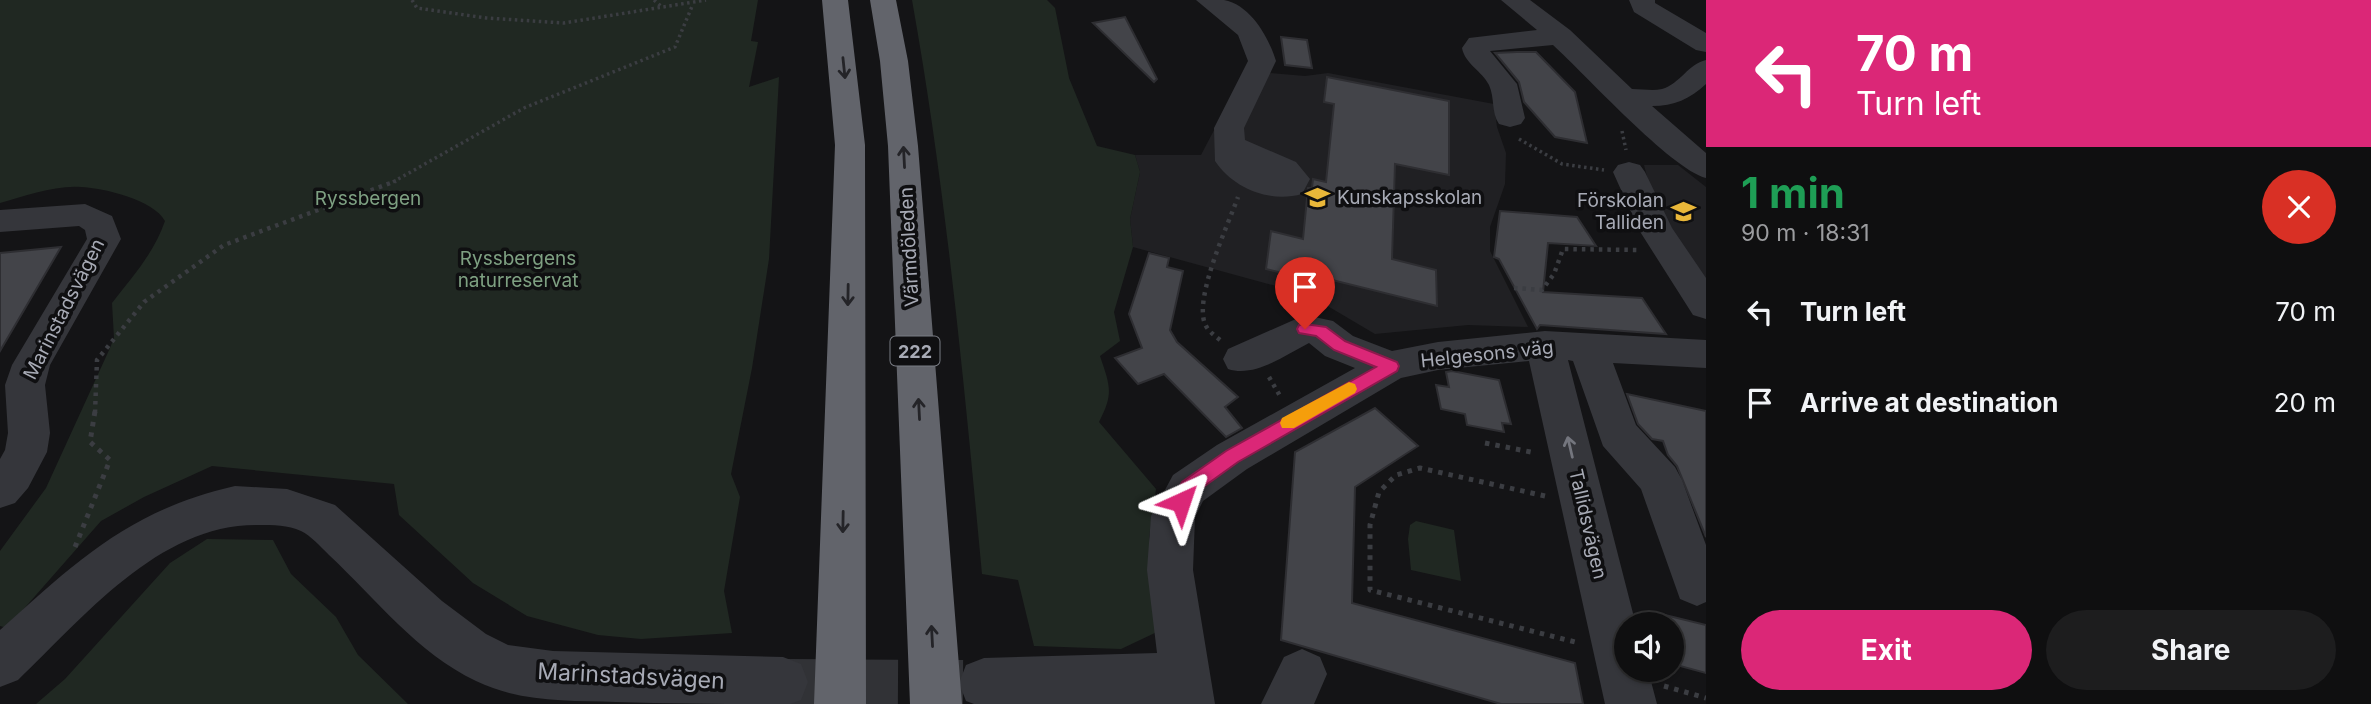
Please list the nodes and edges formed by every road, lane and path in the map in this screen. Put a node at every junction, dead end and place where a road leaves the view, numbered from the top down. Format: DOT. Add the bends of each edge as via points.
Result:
graph roads {
  1 [pos="412,0"];
  2 [pos="654,0"];
  3 [pos="706,0"];
  4 [pos="835,0"];
  5 [pos="883,0"];
  6 [pos="1209,0"];
  7 [pos="1514,0"];
  8 [pos="1642,0"];
  9 [pos="693,4"];
  10 [pos="664,8"];
  11 [pos="1561,36"];
  12 [pos="1706,44"];
  13 [pos="1706,68"];
  14 [pos="1628,97"];
  15 [pos="1511,128"];
  16 [pos="1230,145"];
  17 [pos="1706,168"];
  18 [pos="1614,171"];
  19 [pos="1250,178"];
  20 [pos="0,221"];
  21 [pos="1668,248"];
  22 [pos="1514,288"];
  23 [pos="1706,306"];
  24 [pos="1545,345"];
  25 [pos="1588,347"];
  26 [pos="1706,354"];
  27 [pos="1242,359"];
  28 [pos="1391,366"];
  29 [pos="1292,421"];
  30 [pos="1485,443"];
  31 [pos="1573,460"];
  32 [pos="0,489"];
  33 [pos="1583,505"];
  34 [pos="74,551"];
  35 [pos="1697,584"];
  36 [pos="0,663"];
  37 [pos="783,682"];
  38 [pos="984,683"];
  39 [pos="1628,689"];
  40 [pos="1186,690"];
  41 [pos="1706,698"];
  42 [pos="840,704"];
  43 [pos="936,704"];
  1 -- 10 [label="path" via="417,8 564,23"];
  2 -- 10 [label="path"];
  3 -- 9 [label="path"];
  4 -- 42 [label="highway, one-way" via="850,145"];
  43 -- 5 [label="highway, Värmdöleden / 222, one-way" via="903,146"];
  6 -- 16 [label="street" via="1249,29 1257,39 1262,61 1229,128"];
  7 -- 11 [label="street"];
  8 -- 12 [label="street" via="1643,8"];
  9 -- 10 [label="path"];
  9 -- 34 [label="path" via="675,47 524,108 386,186 224,245 144,302 97,360 90,442 110,460"];
  11 -- 14 [label="street"];
  11 -- 15 [label="street" via="1479,44 1476,48 1503,85"];
  13 -- 14 [label="street" via="1683,92"];
  14 -- 17 [label="street"];
  15 -- 18 [label="path" via="1562,164"];
  16 -- 19 [label="street" via="1231,161"];
  16 -- 19 [label="street" via="1285,169 1294,178 1291,187 1276,188"];
  18 -- 21 [label="street"];
  19 -- 27 [label="path" via="1238,198 1203,296 1210,332"];
  20 -- 32 [label="street, Marinstadsvägen" via="85,215 100,223 104,239 31,365 25,385 26,452"];
  21 -- 22 [label="path" via="1563,249 1542,290"];
  21 -- 23 [label="street"];
  24 -- 25 [label="street, Helgesons väg"];
  24 -- 28 [label="street, Helgesons väg" via="1438,356"];
  31 -- 24 [label="street, Tallidsvägen, one-way"];
  25 -- 26 [label="street, Helgesons väg"];
  25 -- 35 [label="street" via="1618,434 1660,481"];
  27 -- 28 [label="street" via="1305,329 1320,331 1339,346"];
  27 -- 29 [label="path" via="1273,380"];
  28 -- 29 [label="street, Helgesons väg"];
  29 -- 40 [label="street, Helgesons väg" via="1188,488 1173,516 1170,570"];
  30 -- 31 [label="path"];
  31 -- 33 [label="street, Tallidsvägen"];
  33 -- 39 [label="street, Tallidsvägen"];
  33 -- 39 [label="path" via="1420,468 1396,475 1379,492 1370,525 1370,590 1588,645"];
  36 -- 37 [label="street, Marinstadsvägen" via="115,561 153,534 194,515 258,503 291,508 322,521 420,616 496,665 538,674"];
  38 -- 40 [label="street"];
  39 -- 41 [label="path"];
}
